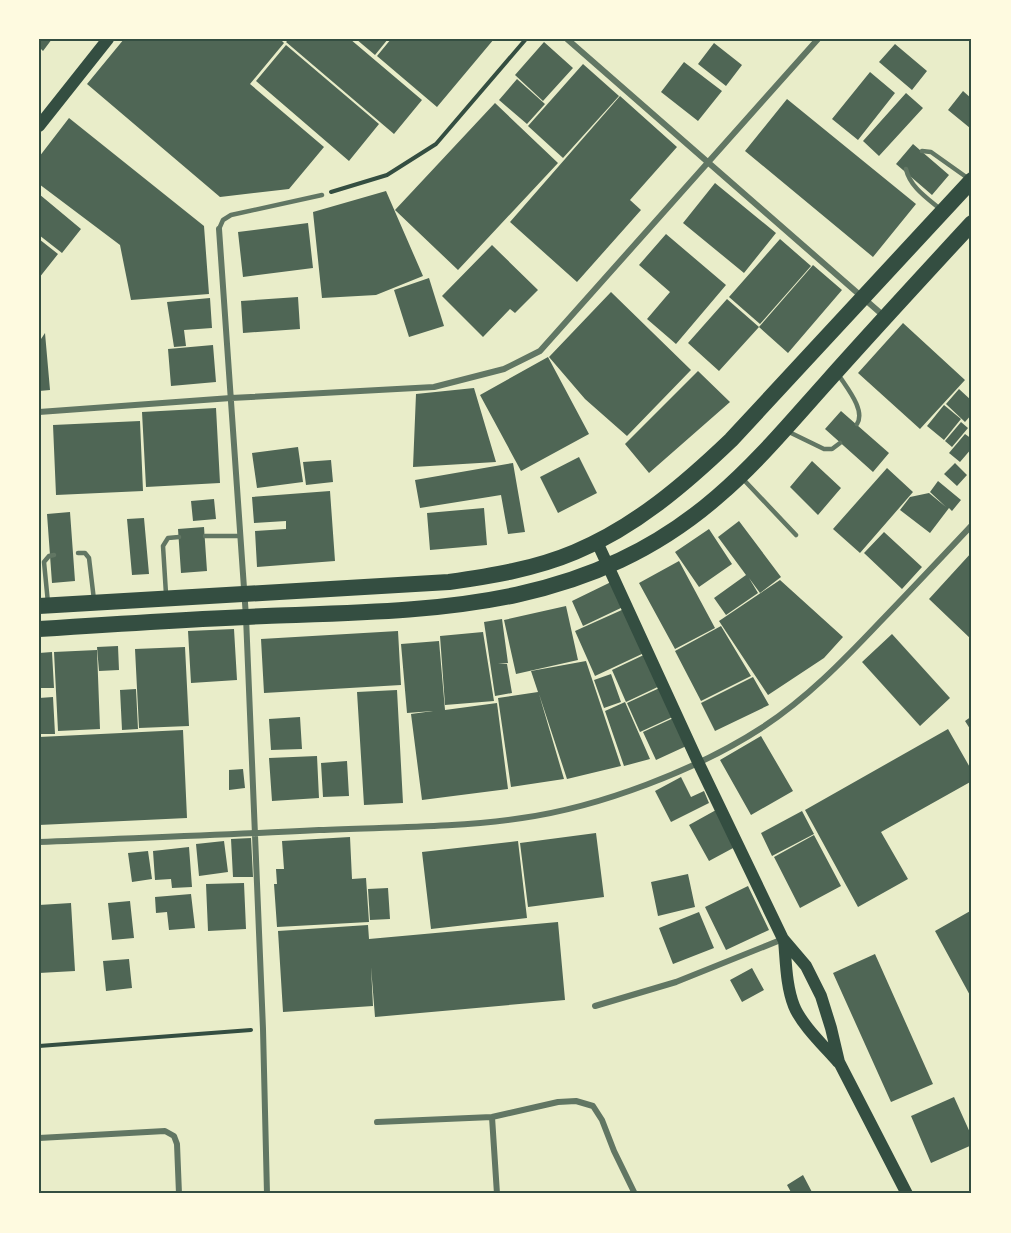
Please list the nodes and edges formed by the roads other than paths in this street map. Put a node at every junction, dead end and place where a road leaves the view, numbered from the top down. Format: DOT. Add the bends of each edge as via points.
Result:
graph roads {
  1 [pos="108,39"];
  2 [pos="567,39"];
  3 [pos="819,39"];
  4 [pos="39,126"];
  5 [pos="922,151"];
  6 [pos="710,163"];
  7 [pos="906,169"];
  8 [pos="972,181"];
  9 [pos="322,195"];
  10 [pos="943,212"];
  11 [pos="972,223"];
  12 [pos="219,229"];
  13 [pos="863,297"];
  14 [pos="885,317"];
  15 [pos="837,371"];
  16 [pos="231,398"];
  17 [pos="39,412"];
  18 [pos="857,424"];
  19 [pos="784,429"];
  20 [pos="840,443"];
  21 [pos="739,475"];
  22 [pos="972,525"];
  23 [pos="796,535"];
  24 [pos="205,536"];
  25 [pos="240,536"];
  26 [pos="179,537"];
  27 [pos="597,542"];
  28 [pos="78,553"];
  29 [pos="54,555"];
  30 [pos="608,567"];
  31 [pos="244,594"];
  32 [pos="167,597"];
  33 [pos="95,603"];
  34 [pos="44,606"];
  35 [pos="246,617"];
  36 [pos="39,629"];
  37 [pos="698,762"];
  38 [pos="254,833"];
  39 [pos="39,842"];
  40 [pos="783,939"];
  41 [pos="595,1006"];
  42 [pos="838,1062"];
  43 [pos="492,1117"];
  44 [pos="377,1122"];
  45 [pos="39,1138"];
  46 [pos="179,1194"];
  47 [pos="267,1194"];
  48 [pos="496,1194"];
  49 [pos="635,1194"];
  50 [pos="907,1194"];
  1 -- 4 [label="main road"];
  2 -- 6 [label="street"];
  3 -- 6 [label="street"];
  5 -- 8 [label="lane" via="931,152"];
  6 -- 13 [label="street"];
  6 -- 16 [label="street" via="540,351 525,360 434,387"];
  7 -- 10 [label="lane" via="913,185"];
  8 -- 10 [label="highway"];
  9 -- 12 [label="lane" via="231,214"];
  10 -- 13 [label="highway"];
  11 -- 14 [label="highway"];
  12 -- 16 [label="street"];
  13 -- 14 [label="street"];
  13 -- 27 [label="highway" via="699,471 662,501"];
  14 -- 15 [label="highway"];
  15 -- 18 [label="lane" via="859,410"];
  15 -- 19 [label="highway"];
  16 -- 17 [label="street"];
  16 -- 25 [label="street"];
  19 -- 20 [label="lane" via="824,449"];
  19 -- 21 [label="highway"];
  21 -- 23 [label="lane"];
  21 -- 30 [label="highway" via="718,497 678,527"];
  22 -- 37 [label="street" via="800,701 762,728"];
  24 -- 25 [label="lane"];
  25 -- 31 [label="street"];
  26 -- 32 [label="lane" via="168,538 163,546"];
  27 -- 30 [label="main road"];
  27 -- 31 [label="highway" via="536,565 449,582"];
  28 -- 33 [label="lane" via="89,558"];
  29 -- 34 [label="lane" via="44,562"];
  30 -- 35 [label="highway" via="542,589 452,606"];
  30 -- 37 [label="main road"];
  31 -- 32 [label="highway"];
  31 -- 35 [label="street"];
  32 -- 33 [label="highway"];
  33 -- 34 [label="highway"];
  35 -- 36 [label="highway"];
  35 -- 38 [label="street"];
  37 -- 38 [label="street" via="583,805 522,818"];
  37 -- 40 [label="main road"];
  38 -- 39 [label="street"];
  38 -- 47 [label="street"];
  40 -- 41 [label="street" via="676,982"];
  40 -- 42 [label="main road" via="806,966 820,996"];
  40 -- 42 [label="main road" via="794,1007"];
  42 -- 50 [label="main road"];
  43 -- 44 [label="street"];
  43 -- 48 [label="street"];
  43 -- 49 [label="street" via="558,1102 576,1101 593,1106"];
  45 -- 46 [label="street" via="165,1131 174,1136 177,1144"];
}
